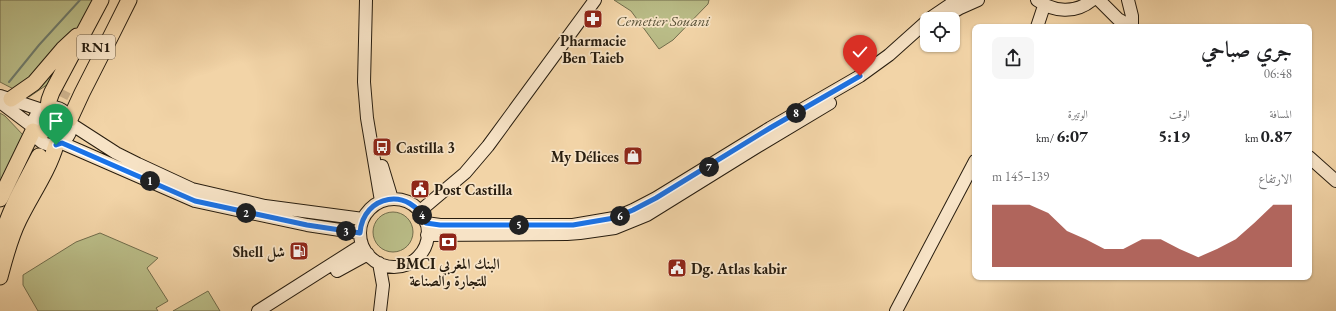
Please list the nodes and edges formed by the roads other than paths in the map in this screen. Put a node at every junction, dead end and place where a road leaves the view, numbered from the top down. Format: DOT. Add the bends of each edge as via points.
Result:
graph roads {
  1 [pos="101,0"];
  2 [pos="110,0"];
  3 [pos="122,0"];
  4 [pos="129,0"];
  5 [pos="366,0"];
  6 [pos="372,0"];
  7 [pos="595,0"];
  8 [pos="957,0"];
  9 [pos="978,0"];
  10 [pos="1092,0"];
  11 [pos="1099,0"];
  12 [pos="1128,0"];
  13 [pos="1040,3"];
  14 [pos="940,12"];
  15 [pos="954,12"];
  16 [pos="1037,24"];
  17 [pos="1127,24"];
  18 [pos="1132,24"];
  19 [pos="86,27"];
  20 [pos="920,27"];
  21 [pos="920,37"];
  22 [pos="4,99"];
  23 [pos="56,116"];
  24 [pos="46,135"];
  25 [pos="1312,160"];
  26 [pos="972,167"];
  27 [pos="1336,181"];
  28 [pos="0,199"];
  29 [pos="387,200"];
  30 [pos="420,211"];
  31 [pos="0,217"];
  32 [pos="363,219"];
  33 [pos="426,223"];
  34 [pos="427,235"];
  35 [pos="363,244"];
  36 [pos="0,245"];
  37 [pos="379,263"];
  38 [pos="395,266"];
  39 [pos="0,277"];
  40 [pos="383,285"];
  41 [pos="258,311"];
  42 [pos="269,311"];
  43 [pos="380,311"];
  44 [pos="896,311"];
  1 -- 19 [label="highway"];
  2 -- 3 [label="highway, RN1" via="68,92"];
  4 -- 23 [label="highway" via="82,92"];
  5 -- 29 [label="main road" via="364,82 367,118"];
  6 -- 29 [label="main road" via="372,105"];
  7 -- 30 [label="main road" via="488,146 465,173"];
  8 -- 14 [label="main road"];
  9 -- 15 [label="main road"];
  10 -- 13 [label="main road" via="1077,9 1066,10"];
  11 -- 17 [label="main road"];
  12 -- 18 [label="main road"];
  13 -- 16 [label="main road"];
  19 -- 22 [label="highway" via="34,83"];
  19 -- 23 [label="highway" via="49,100"];
  20 -- 33 [label="main road" via="889,55 860,76 656,198 614,218 573,225"];
  21 -- 34 [label="main road" via="865,83 653,212 630,222 615,228 580,234"];
  22 -- 23 [label="main road"];
  22 -- 24 [label="main road"];
  23 -- 24 [label="highway"];
  23 -- 24 [label="main road" via="71,131 68,138"];
  23 -- 32 [label="main road" via="116,153 192,189 266,206"];
  24 -- 28 [label="highway"];
  24 -- 35 [label="main road" via="195,201 307,225"];
  24 -- 39 [label="highway" via="49,163 18,222"];
  25 -- 27 [label="main road"];
  26 -- 44 [label="main road"];
  29 -- 30 [label="main road" via="402,200"];
  29 -- 32 [label="main road" via="374,206"];
  30 -- 33 [label="main road"];
  31 -- 36 [label="highway" via="10,194 36,154 3,230"];
  32 -- 35 [label="main road"];
  33 -- 34 [label="main road"];
  34 -- 38 [label="main road" via="422,251 417,257 408,263"];
  35 -- 37 [label="main road"];
  35 -- 41 [label="main road"];
  35 -- 42 [label="main road"];
  37 -- 38 [label="main road"];
  37 -- 40 [label="main road"];
  38 -- 40 [label="main road"];
  40 -- 43 [label="main road"];
}
